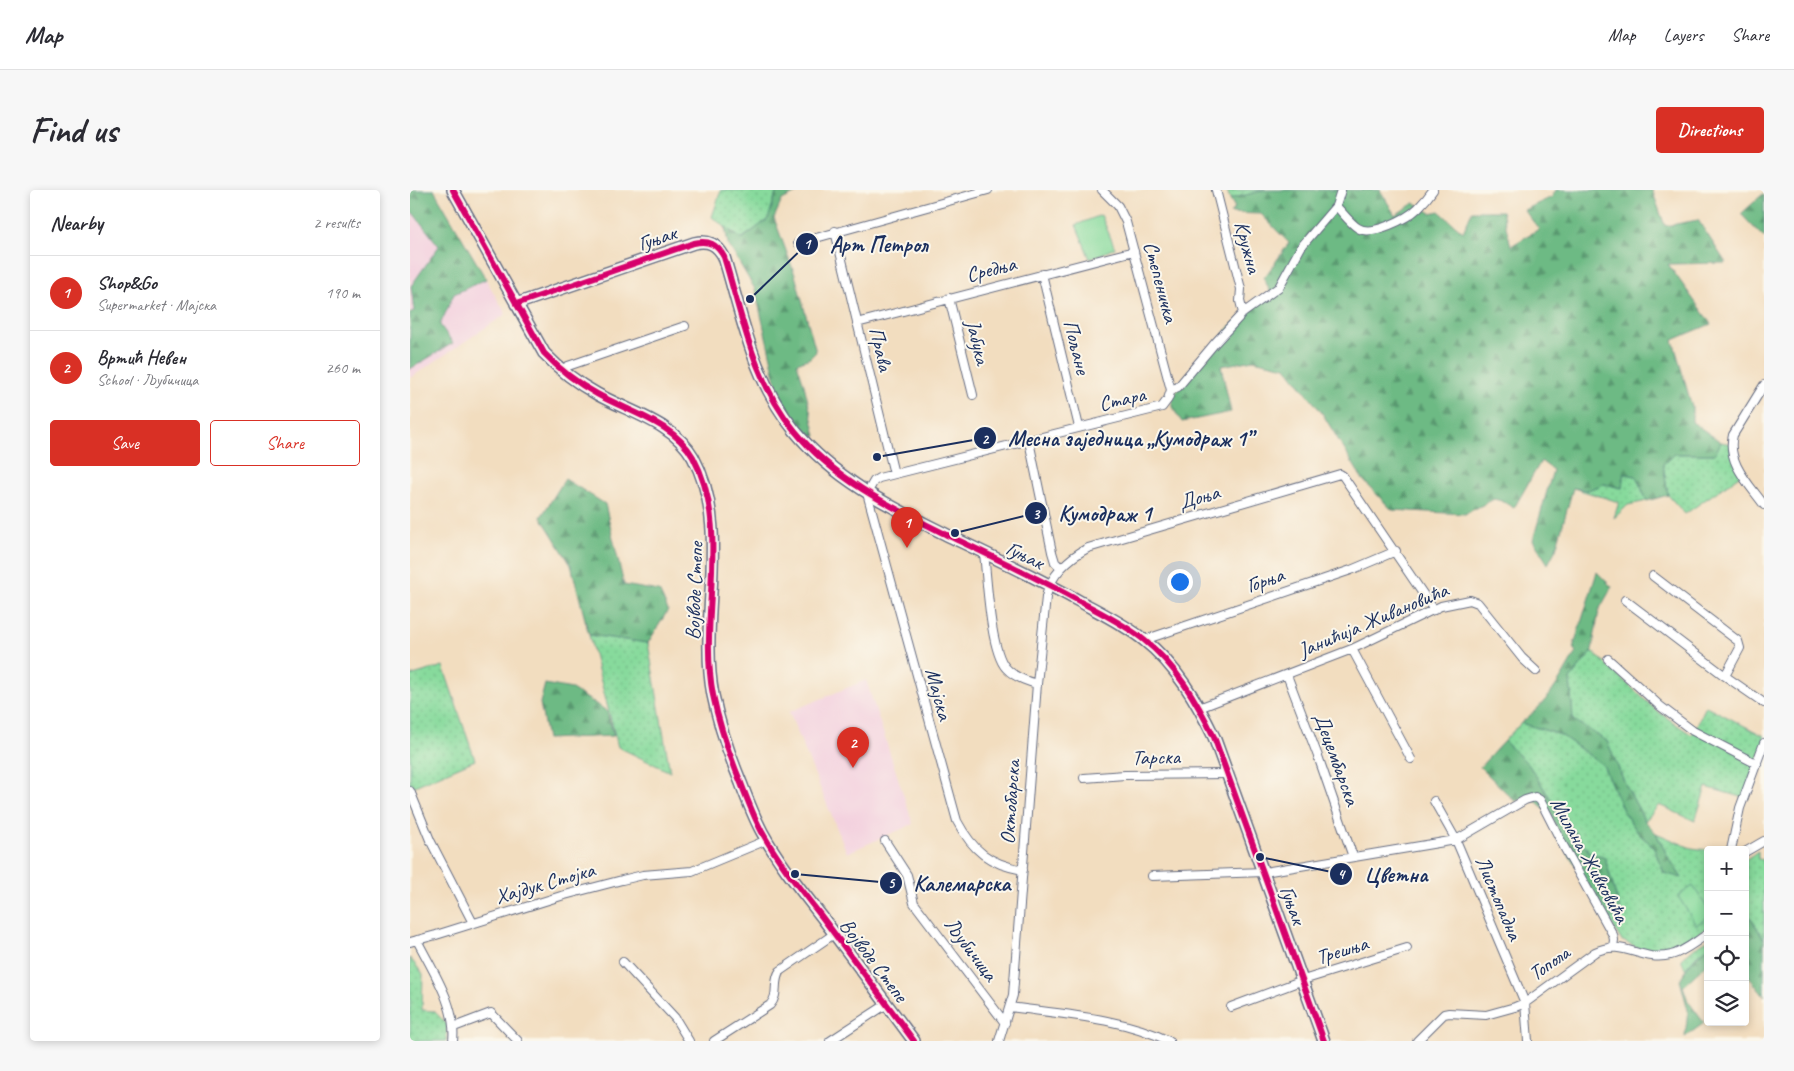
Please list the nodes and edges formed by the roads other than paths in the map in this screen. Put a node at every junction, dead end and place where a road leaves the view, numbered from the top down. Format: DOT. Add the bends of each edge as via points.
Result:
graph roads {
  1 [pos="452,190"];
  2 [pos="988,190"];
  3 [pos="1102,190"];
  4 [pos="1216,190"];
  5 [pos="1341,190"];
  6 [pos="1434,190"];
  7 [pos="963,193"];
  8 [pos="1336,206"];
  9 [pos="835,231"];
  10 [pos="798,242"];
  11 [pos="1134,251"];
  12 [pos="1042,274"];
  13 [pos="949,298"];
  14 [pos="516,304"];
  15 [pos="1243,313"];
  16 [pos="857,323"];
  17 [pos="685,326"];
  18 [pos="560,370"];
  19 [pos="1764,385"];
  20 [pos="1171,390"];
  21 [pos="974,395"];
  22 [pos="1079,427"];
  23 [pos="1029,441"];
  24 [pos="894,474"];
  25 [pos="867,493"];
  26 [pos="1764,505"];
  27 [pos="1396,551"];
  28 [pos="984,553"];
  29 [pos="1061,568"];
  30 [pos="1653,576"];
  31 [pos="1050,585"];
  32 [pos="1625,600"];
  33 [pos="1434,610"];
  34 [pos="1144,640"];
  35 [pos="1352,649"];
  36 [pos="1608,659"];
  37 [pos="1536,671"];
  38 [pos="1287,675"];
  39 [pos="1725,676"];
  40 [pos="1037,684"];
  41 [pos="1764,703"];
  42 [pos="1199,708"];
  43 [pos="1764,743"];
  44 [pos="1411,759"];
  45 [pos="1756,764"];
  46 [pos="1228,774"];
  47 [pos="1084,778"];
  48 [pos="410,792"];
  49 [pos="1434,801"];
  50 [pos="767,840"];
  51 [pos="1456,840"];
  52 [pos="885,841"];
  53 [pos="1764,841"];
  54 [pos="1732,846"];
  55 [pos="1749,850"];
  56 [pos="1353,856"];
  57 [pos="1023,870"];
  58 [pos="1264,872"];
  59 [pos="1152,876"];
  60 [pos="474,923"];
  61 [pos="834,934"];
  62 [pos="1705,936"];
  63 [pos="414,941"];
  64 [pos="1613,946"];
  65 [pos="1406,948"];
  66 [pos="623,962"];
  67 [pos="1303,980"];
  68 [pos="1524,1003"];
  69 [pos="887,1004"];
  70 [pos="1231,1006"];
  71 [pos="1010,1007"];
  72 [pos="1005,1023"];
  73 [pos="454,1028"];
  74 [pos="452,1041"];
  75 [pos="518,1041"];
  76 [pos="688,1041"];
  77 [pos="714,1041"];
  78 [pos="830,1041"];
  79 [pos="914,1041"];
  80 [pos="999,1041"];
  81 [pos="1169,1041"];
  82 [pos="1324,1041"];
  83 [pos="1417,1041"];
  84 [pos="1528,1041"];
  1 -- 14 [label="street, Војводе Степе"];
  2 -- 7 [label="street"];
  3 -- 11 [label="street, Степеничка" via="1122,212"];
  4 -- 15 [label="street, Кружна" via="1241,289"];
  5 -- 8 [label="street"];
  6 -- 8 [label="street" via="1417,209 1376,229 1358,228"];
  7 -- 9 [label="street"];
  8 -- 15 [label="street" via="1301,247 1279,287"];
  9 -- 10 [label="street"];
  9 -- 16 [label="street, Права"];
  11 -- 12 [label="street, Средња"];
  11 -- 20 [label="street, Степеничка"];
  12 -- 13 [label="street, Средња"];
  12 -- 22 [label="street, Пољане"];
  13 -- 16 [label="street, Средња"];
  13 -- 21 [label="street, Јабука"];
  14 -- 18 [label="street, Војводе Степе" via="544,353"];
  14 -- 25 [label="street, Гуњак" via="694,243 715,245 724,257 750,348 769,393 795,431 816,454"];
  15 -- 20 [label="street" via="1178,387"];
  16 -- 24 [label="street, Права"];
  17 -- 18 [label="street"];
  18 -- 50 [label="street, Војводе Степе" via="672,433 687,449 699,470 710,506 712,526 708,645 713,698 733,764"];
  19 -- 26 [label="street" via="1730,444 1735,464"];
  20 -- 22 [label="street, Стара" via="1166,403 1159,408"];
  22 -- 23 [label="street, Стара"];
  23 -- 24 [label="street, Стара"];
  23 -- 29 [label="street, Гуњак" via="1052,552"];
  24 -- 25 [label="street, Стара" via="874,481"];
  25 -- 28 [label="street, Гуњак"];
  25 -- 57 [label="street, Мајска" via="957,821 978,852 1006,867"];
  27 -- 29 [label="street, Доња" via="1343,476 1336,475 1088,548 1072,556"];
  27 -- 33 [label="street"];
  27 -- 34 [label="street, Горња" via="1350,570"];
  28 -- 31 [label="street, Гуњак"];
  28 -- 40 [label="street" via="990,613 999,656 1017,676"];
  29 -- 31 [label="street, Доња"];
  30 -- 39 [label="street" via="1738,641 1740,648"];
  31 -- 34 [label="street, Гуњак"];
  31 -- 40 [label="street, Октобарска"];
  32 -- 39 [label="street"];
  33 -- 35 [label="street, Јанићија Живановића"];
  33 -- 37 [label="street, Јанићија Живановића" via="1448,604 1476,601"];
  34 -- 42 [label="street, Гуњак" via="1180,679"];
  35 -- 38 [label="street, Јанићија Живановића"];
  35 -- 44 [label="street"];
  36 -- 45 [label="street" via="1693,731"];
  38 -- 42 [label="street, Јанићија Живановића"];
  38 -- 56 [label="street, Децембарска"];
  39 -- 41 [label="street"];
  40 -- 57 [label="street, Октобарска"];
  42 -- 46 [label="street, Гуњак"];
  43 -- 45 [label="street"];
  45 -- 54 [label="street" via="1740,808"];
  46 -- 47 [label="street, Тарска"];
  46 -- 58 [label="street, Гуњак"];
  48 -- 60 [label="street, Хајдук Стојка" via="430,840"];
  49 -- 51 [label="street, Листопадна"];
  50 -- 60 [label="street, Хајдук Стојка" via="692,871 622,880"];
  50 -- 61 [label="street, Војводе Степе"];
  51 -- 56 [label="street, Милана Живковића"];
  51 -- 64 [label="street, Милана Живковића" via="1525,800 1536,797 1613,935"];
  51 -- 68 [label="street, Листопадна"];
  52 -- 72 [label="street, Љубичица" via="908,878 914,903"];
  53 -- 55 [label="street"];
  56 -- 58 [label="street, Милана Живковића"];
  57 -- 71 [label="street, Октобарска"];
  58 -- 59 [label="street, Милана Живковића"];
  58 -- 67 [label="street, Гуњак"];
  60 -- 63 [label="street"];
  61 -- 69 [label="street, Војводе Степе"];
  61 -- 77 [label="street" via="780,971 776,980 776,997 770,1005"];
  62 -- 64 [label="street" via="1678,953 1664,957"];
  63 -- 73 [label="street" via="447,1004"];
  64 -- 68 [label="street, Топола" via="1595,952"];
  65 -- 67 [label="street, Трешња"];
  66 -- 76 [label="street" via="675,1018"];
  67 -- 70 [label="street, Трешња"];
  67 -- 82 [label="street, Гуњак"];
  68 -- 83 [label="street, Топола" via="1486,1015 1449,1012"];
  68 -- 84 [label="street, Листопадна"];
  69 -- 78 [label="street"];
  69 -- 79 [label="street, Војводе Степе"];
  71 -- 72 [label="street, Октобарска"];
  71 -- 81 [label="street" via="1090,1018"];
  72 -- 80 [label="street, Октобарска"];
  73 -- 74 [label="street"];
  73 -- 75 [label="street" via="491,1013"];
}
